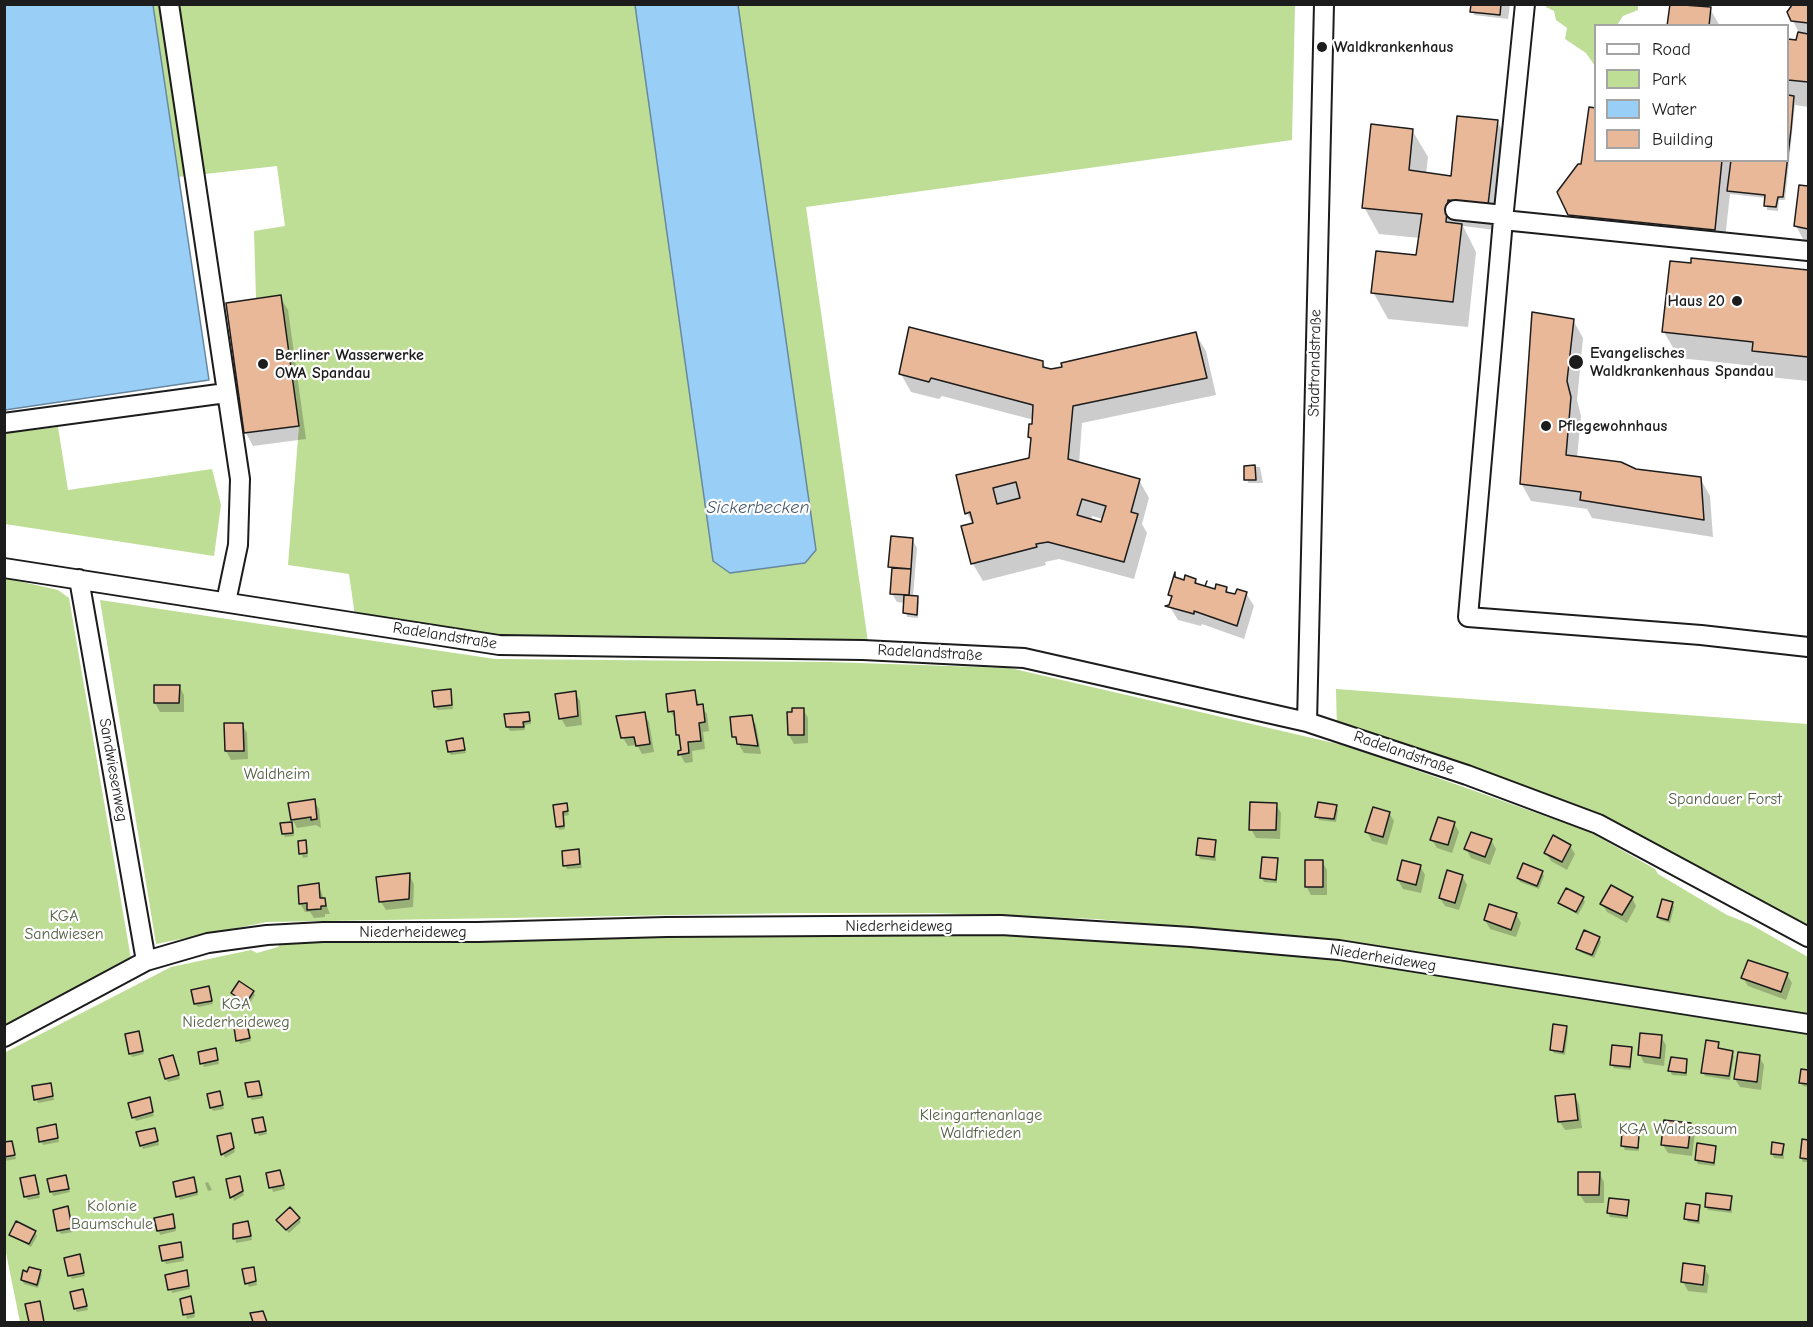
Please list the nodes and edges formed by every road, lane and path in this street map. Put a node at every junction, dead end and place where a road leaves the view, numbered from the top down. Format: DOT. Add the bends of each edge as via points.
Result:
graph roads {
  1 [pos="169,4"];
  2 [pos="1324,4"];
  3 [pos="1525,4"];
  4 [pos="1455,210"];
  5 [pos="1504,217"];
  6 [pos="1809,250"];
  7 [pos="226,393"];
  8 [pos="4,423"];
  9 [pos="4,568"];
  10 [pos="79,579"];
  11 [pos="225,602"];
  12 [pos="1809,647"];
  13 [pos="1307,722"];
  14 [pos="1809,937"];
  15 [pos="146,961"];
  16 [pos="1809,1024"];
  17 [pos="4,1036"];
  1 -- 7 [label="street"];
  2 -- 13 [label="street, Stadtrandstraße"];
  3 -- 5 [label="street"];
  4 -- 5 [label="street"];
  5 -- 6 [label="street"];
  5 -- 12 [label="street" via="1468,617"];
  7 -- 8 [label="street"];
  7 -- 11 [label="street" via="240,479 238,545"];
  9 -- 10 [label="street, Radelandstraße"];
  10 -- 11 [label="street, Radelandstraße"];
  10 -- 15 [label="street, Sandwiesenweg"];
  11 -- 13 [label="street, Radelandstraße" via="499,645 863,650 1024,658"];
  13 -- 14 [label="street, Radelandstraße" via="1456,771 1598,824"];
  15 -- 16 [label="street, Niederheideweg" via="208,943 323,932 1001,925 1340,950"];
  15 -- 17 [label="street, Niederheideweg"];
}
